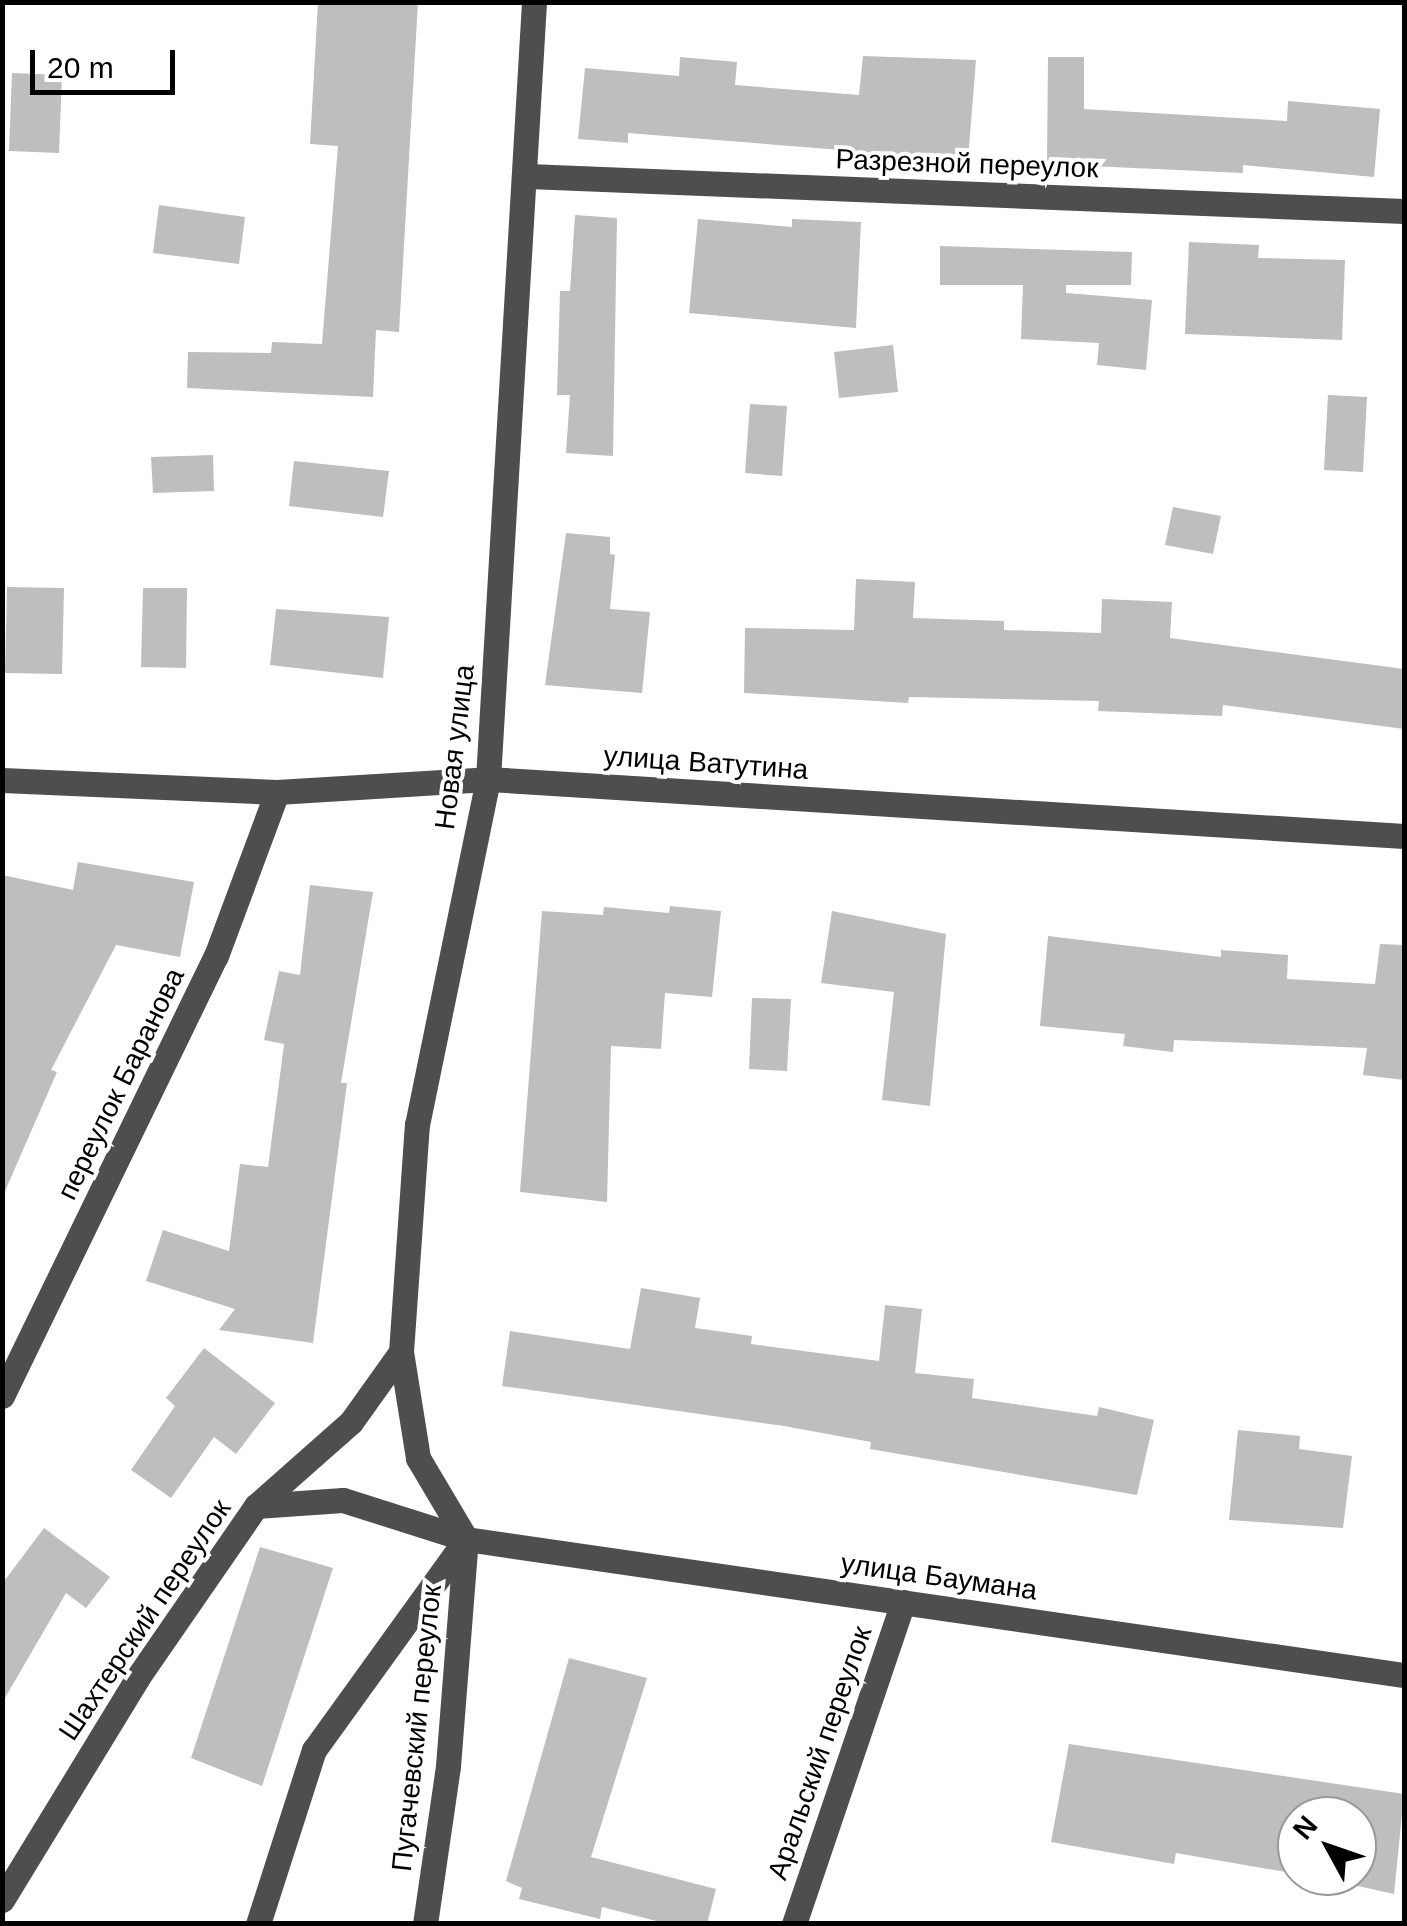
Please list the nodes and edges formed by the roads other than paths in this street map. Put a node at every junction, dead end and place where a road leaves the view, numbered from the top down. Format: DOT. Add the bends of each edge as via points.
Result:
graph roads {
  1 [pos="534,2"];
  2 [pos="528,176"];
  3 [pos="1404,211"];
  4 [pos="488,779"];
  5 [pos="2,780"];
  6 [pos="277,792"];
  7 [pos="1404,836"];
  8 [pos="401,1352"];
  9 [pos="2,1396"];
  10 [pos="256,1506"];
  11 [pos="466,1538"];
  12 [pos="903,1602"];
  13 [pos="1404,1674"];
  14 [pos="2,1900"];
  15 [pos="258,1924"];
  16 [pos="424,1924"];
  17 [pos="794,1924"];
  1 -- 2 [label="street, Новая улица"];
  2 -- 3 [label="street, Разрезной переулок"];
  2 -- 4 [label="street, Новая улица"];
  4 -- 6 [label="street, улица Ватутина"];
  4 -- 7 [label="street, улица Ватутина"];
  4 -- 8 [label="street, Новая улица" via="417,1125"];
  5 -- 6 [label="street, улица Ватутина"];
  6 -- 9 [label="street, переулок Баранова" via="216,956"];
  8 -- 10 [label="street" via="352,1422"];
  8 -- 11 [label="street, Новая улица" via="418,1458"];
  10 -- 11 [label="street, Шахтерский переулок" via="343,1500"];
  10 -- 14 [label="street, Шахтерский переулок" via="138,1677"];
  11 -- 12 [label="street, улица Баумана"];
  11 -- 15 [label="street" via="314,1750"];
  11 -- 16 [label="street, Пугачевский переулок" via="448,1766"];
  12 -- 13 [label="street, улица Баумана"];
  12 -- 17 [label="street, Аральский переулок"];
}
